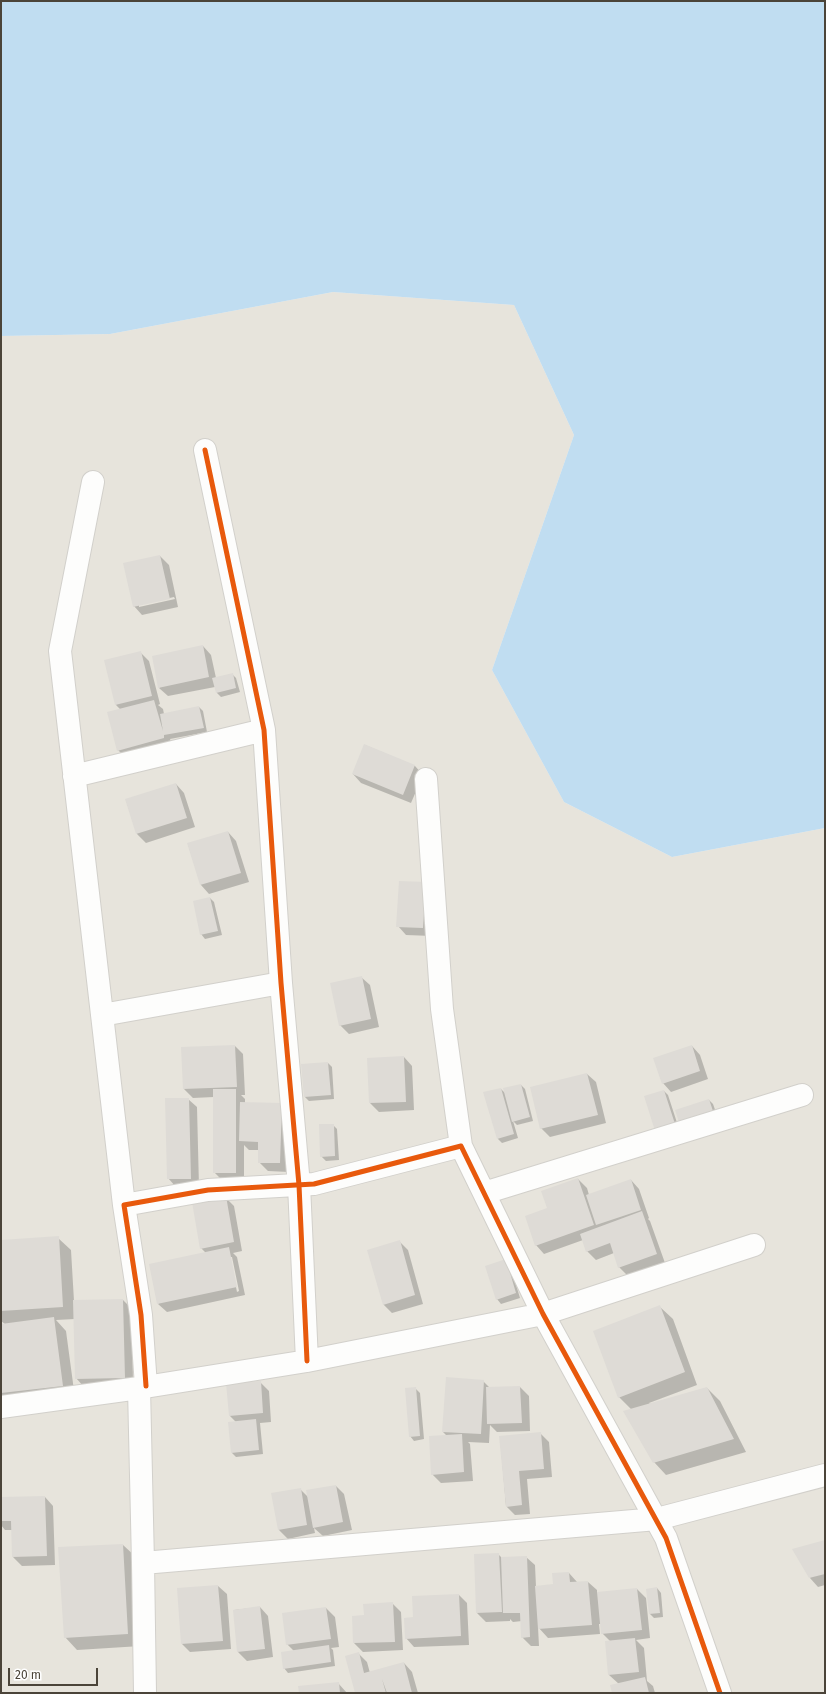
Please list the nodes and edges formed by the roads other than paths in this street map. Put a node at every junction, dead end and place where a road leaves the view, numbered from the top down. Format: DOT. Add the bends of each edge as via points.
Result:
graph roads {
  1 [pos="205,450"];
  2 [pos="93,482"];
  3 [pos="264,730"];
  4 [pos="74,776"];
  5 [pos="426,779"];
  6 [pos="282,983"];
  7 [pos="102,1015"];
  8 [pos="802,1094"];
  9 [pos="461,1146"];
  10 [pos="299,1185"];
  11 [pos="484,1193"];
  12 [pos="124,1205"];
  13 [pos="754,1245"];
  14 [pos="544,1314"];
  15 [pos="307,1361"];
  16 [pos="143,1387"];
  17 [pos="1,1407"];
  18 [pos="825,1475"];
  19 [pos="657,1519"];
  20 [pos="143,1563"];
  21 [pos="145,1693"];
  22 [pos="720,1693"];
  1 -- 3 [label="street"];
  2 -- 4 [label="street" via="60,651"];
  3 -- 4 [label="street"];
  3 -- 6 [label="street"];
  4 -- 7 [label="street"];
  5 -- 9 [label="street" via="442,1009"];
  6 -- 7 [label="street"];
  6 -- 10 [label="street"];
  7 -- 12 [label="street"];
  8 -- 11 [label="street"];
  9 -- 10 [label="street" via="314,1184"];
  9 -- 11 [label="street"];
  10 -- 12 [label="street" via="208,1190"];
  10 -- 15 [label="street"];
  11 -- 14 [label="street"];
  12 -- 16 [label="street" via="141,1315"];
  13 -- 14 [label="street"];
  14 -- 15 [label="street"];
  14 -- 19 [label="street"];
  15 -- 16 [label="street"];
  16 -- 17 [label="street"];
  16 -- 20 [label="street"];
  18 -- 19 [label="street"];
  19 -- 20 [label="street"];
  19 -- 22 [label="street"];
  20 -- 21 [label="street"];
}
